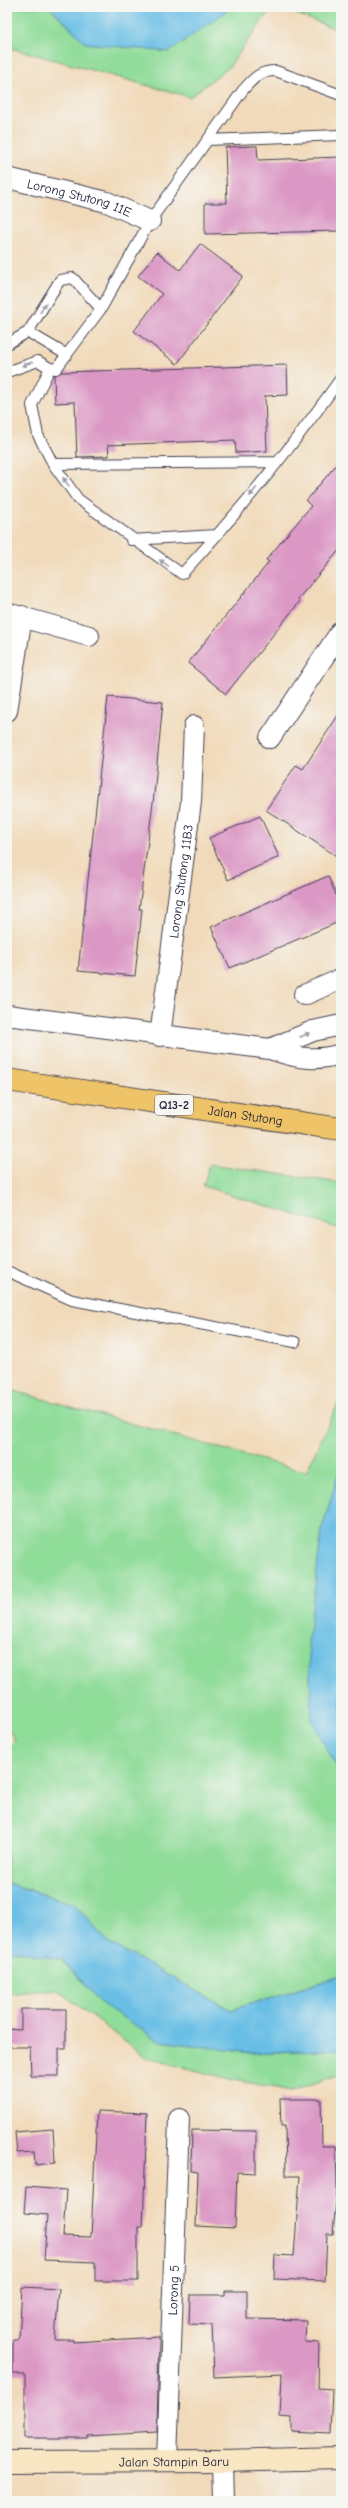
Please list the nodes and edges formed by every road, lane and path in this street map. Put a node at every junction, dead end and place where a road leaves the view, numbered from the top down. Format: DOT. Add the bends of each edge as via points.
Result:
graph roads {
  1 [pos="341,95"];
  2 [pos="341,135"];
  3 [pos="207,140"];
  4 [pos="7,178"];
  5 [pos="150,221"];
  6 [pos="101,309"];
  7 [pos="28,332"];
  8 [pos="7,344"];
  9 [pos="67,355"];
  10 [pos="50,368"];
  11 [pos="7,372"];
  12 [pos="341,378"];
  13 [pos="277,462"];
  14 [pos="53,464"];
  15 [pos="217,535"];
  16 [pos="131,540"];
  17 [pos="14,615"];
  18 [pos="341,631"];
  19 [pos="89,636"];
  20 [pos="7,710"];
  21 [pos="194,726"];
  22 [pos="270,738"];
  23 [pos="341,979"];
  24 [pos="304,995"];
  25 [pos="7,1015"];
  26 [pos="341,1025"];
  27 [pos="160,1036"];
  28 [pos="270,1049"];
  29 [pos="341,1054"];
  30 [pos="7,1080"];
  31 [pos="341,1130"];
  32 [pos="7,1271"];
  33 [pos="295,1342"];
  34 [pos="179,2119"];
  35 [pos="341,2458"];
  36 [pos="167,2461"];
  37 [pos="7,2462"];
  38 [pos="222,2462"];
  39 [pos="223,2501"];
  1 -- 3 [label="lane" via="294,76 264,71 256,74"];
  2 -- 3 [label="lane"];
  3 -- 5 [label="lane"];
  4 -- 5 [label="street, Lorong Stutong 11E" via="107,202"];
  5 -- 6 [label="lane"];
  7 -- 6 [label="lane, one-way" via="60,280 66,277 73,278"];
  6 -- 9 [label="lane"];
  7 -- 8 [label="lane"];
  7 -- 9 [label="lane"];
  9 -- 10 [label="lane" via="56,369"];
  10 -- 11 [label="lane, one-way" via="38,361"];
  10 -- 14 [label="lane" via="32,405 38,435"];
  12 -- 13 [label="lane"];
  13 -- 14 [label="lane"];
  13 -- 15 [label="lane, one-way"];
  16 -- 14 [label="lane, one-way" via="78,499"];
  15 -- 16 [label="lane"];
  15 -- 16 [label="lane, one-way" via="182,574"];
  17 -- 19 [label="street"];
  17 -- 20 [label="street"];
  18 -- 22 [label="street"];
  21 -- 27 [label="street, Lorong Stutong 11B3" via="191,802"];
  23 -- 24 [label="street"];
  25 -- 27 [label="street"];
  28 -- 26 [label="street, one-way" via="313,1031"];
  27 -- 28 [label="street"];
  28 -- 29 [label="street" via="302,1060"];
  30 -- 31 [label="main road, Jalan Stutong / Q13-2"];
  32 -- 33 [label="lane" via="72,1300"];
  34 -- 36 [label="street, Lorong 5"];
  35 -- 38 [label="street, Jalan Stampin Baru"];
  36 -- 37 [label="street, Jalan Stampin Baru"];
  36 -- 38 [label="street, Jalan Stampin Baru"];
  38 -- 39 [label="street"];
}
